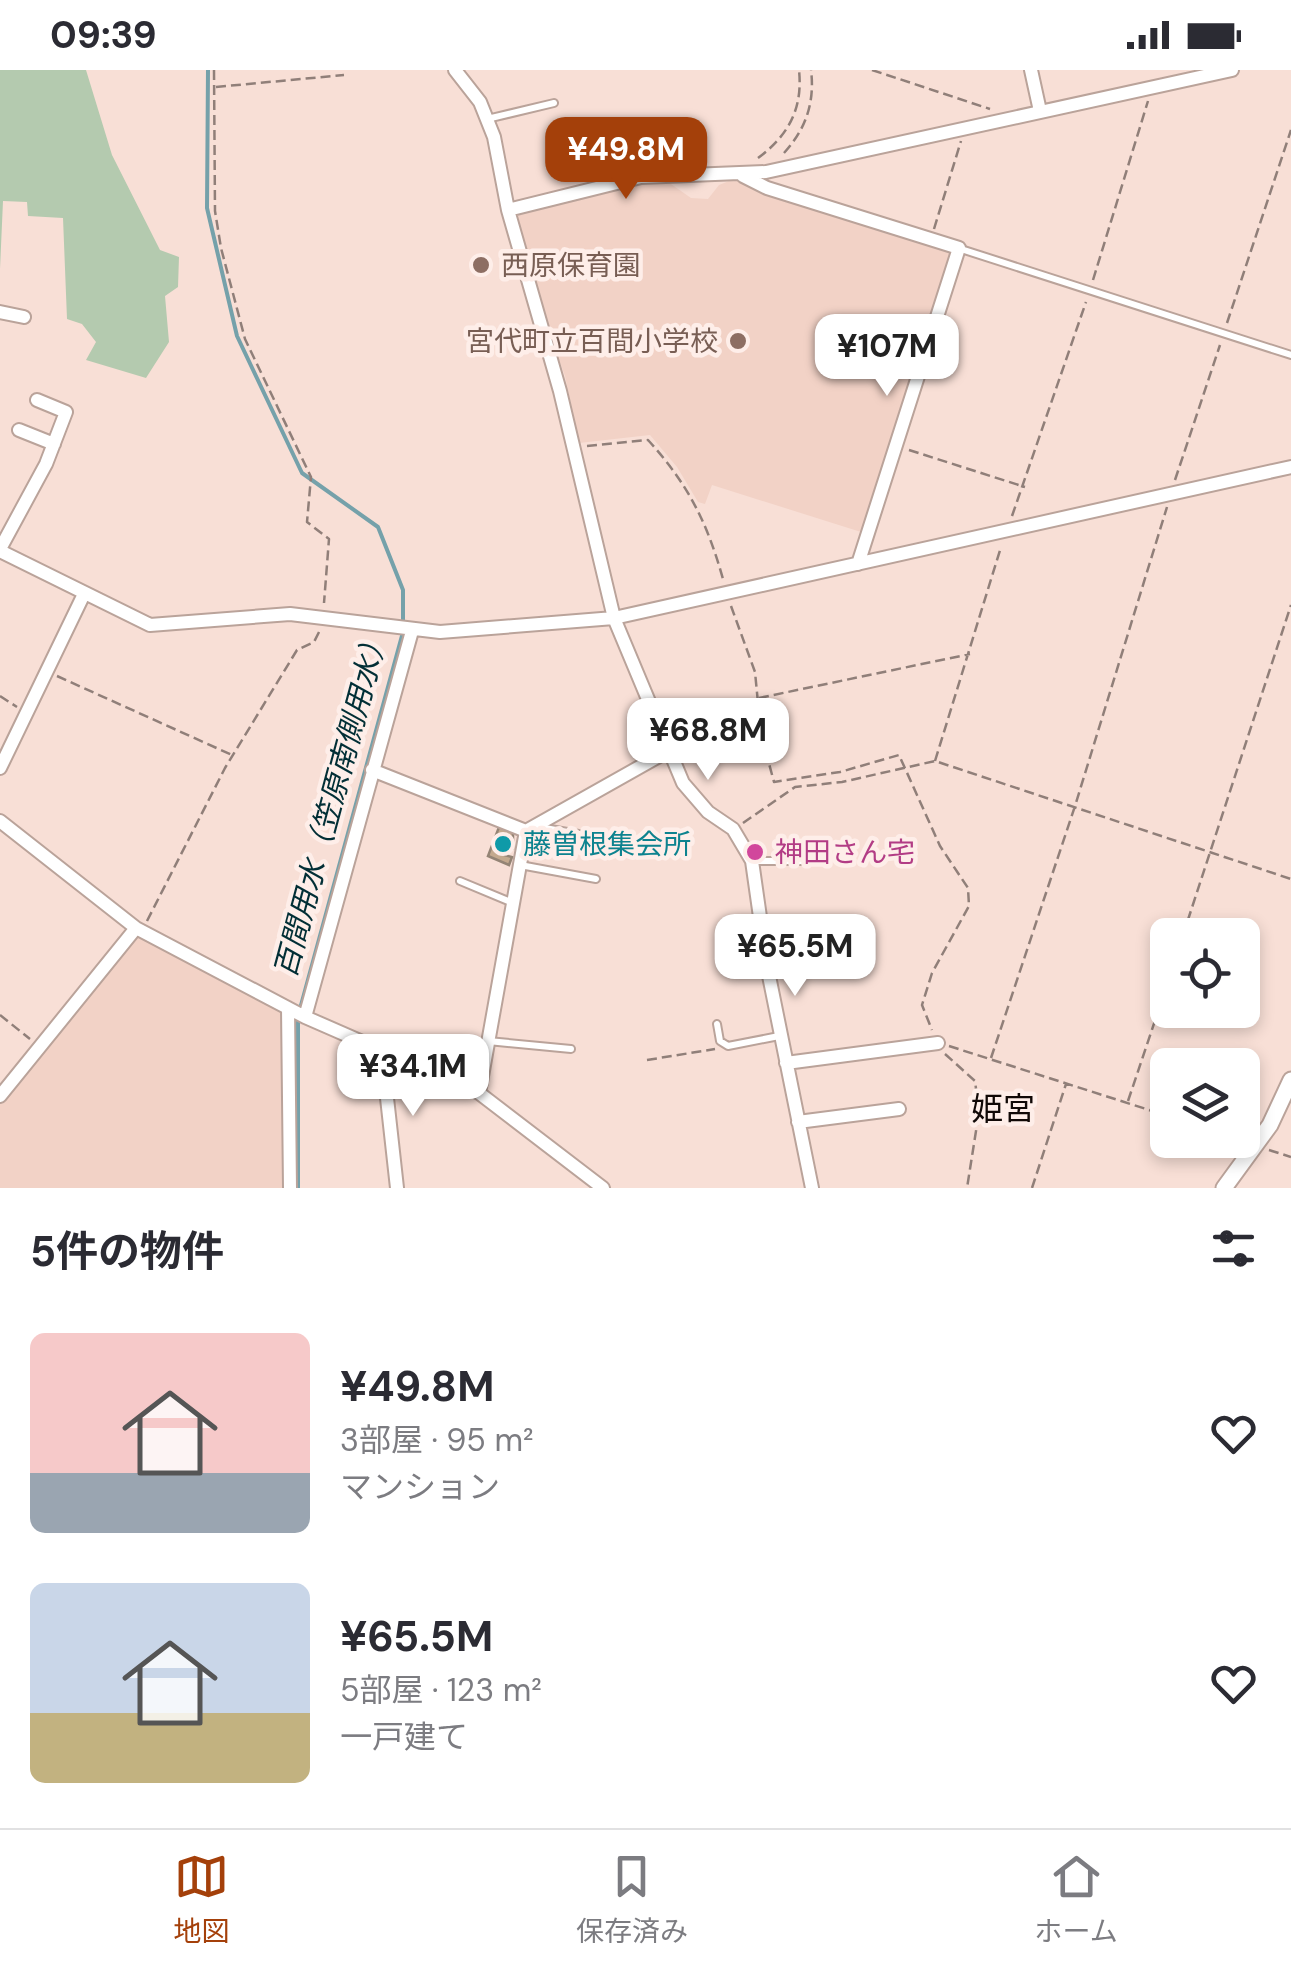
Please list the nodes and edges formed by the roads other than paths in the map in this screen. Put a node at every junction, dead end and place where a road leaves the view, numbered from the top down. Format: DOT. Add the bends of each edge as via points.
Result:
graph roads {
  1 [pos="455,70"];
  2 [pos="1031,70"];
  3 [pos="1232,70"];
  4 [pos="554,103"];
  5 [pos="1040,111"];
  6 [pos="487,119"];
  7 [pos="740,175"];
  8 [pos="508,210"];
  9 [pos="959,248"];
  10 [pos="0,312"];
  11 [pos="24,317"];
  12 [pos="1291,355"];
  13 [pos="37,400"];
  14 [pos="18,430"];
  15 [pos="54,444"];
  16 [pos="1291,467"];
  17 [pos="0,550"];
  18 [pos="858,564"];
  19 [pos="84,594"];
  20 [pos="614,618"];
  21 [pos="412,631"];
  22 [pos="668,751"];
  23 [pos="0,768"];
  24 [pos="372,770"];
  25 [pos="0,821"];
  26 [pos="528,828"];
  27 [pos="607,838"];
  28 [pos="752,861"];
  29 [pos="806,861"];
  30 [pos="520,865"];
  31 [pos="596,879"];
  32 [pos="460,881"];
  33 [pos="513,902"];
  34 [pos="139,929"];
  35 [pos="288,1008"];
  36 [pos="305,1017"];
  37 [pos="716,1024"];
  38 [pos="781,1036"];
  39 [pos="488,1041"];
  40 [pos="938,1043"];
  41 [pos="572,1049"];
  42 [pos="382,1053"];
  43 [pos="786,1062"];
  44 [pos="1291,1080"];
  45 [pos="479,1093"];
  46 [pos="0,1096"];
  47 [pos="899,1108"];
  48 [pos="798,1122"];
  49 [pos="290,1188"];
  50 [pos="398,1188"];
  51 [pos="603,1188"];
  52 [pos="812,1188"];
  53 [pos="1224,1188"];
  1 -- 6 [label="street"];
  2 -- 5 [label="street"];
  3 -- 5 [label="street"];
  4 -- 6 [label="lane"];
  5 -- 7 [label="street"];
  6 -- 8 [label="street"];
  7 -- 8 [label="street" via="641,178"];
  7 -- 9 [label="street"];
  8 -- 20 [label="street"];
  9 -- 12 [label="lane"];
  9 -- 18 [label="street"];
  10 -- 11 [label="street"];
  13 -- 15 [label="street" via="66,412"];
  14 -- 15 [label="street"];
  15 -- 17 [label="street"];
  16 -- 18 [label="street"];
  17 -- 19 [label="street"];
  18 -- 20 [label="street"];
  19 -- 21 [label="street" via="150,626 290,614"];
  19 -- 23 [label="street"];
  20 -- 21 [label="street"];
  20 -- 22 [label="street"];
  21 -- 24 [label="street"];
  22 -- 26 [label="street"];
  22 -- 28 [label="street" via="692,798 733,828"];
  24 -- 26 [label="street"];
  24 -- 36 [label="street"];
  25 -- 34 [label="street"];
  26 -- 27 [label="lane"];
  26 -- 30 [label="street"];
  28 -- 29 [label="lane"];
  28 -- 38 [label="street"];
  30 -- 31 [label="lane"];
  30 -- 33 [label="street"];
  32 -- 33 [label="lane"];
  33 -- 39 [label="street"];
  34 -- 35 [label="street"];
  34 -- 46 [label="street"];
  35 -- 36 [label="street"];
  35 -- 49 [label="street"];
  36 -- 42 [label="street"];
  37 -- 38 [label="lane" via="728,1046"];
  38 -- 43 [label="street"];
  39 -- 41 [label="lane"];
  39 -- 45 [label="street"];
  40 -- 43 [label="street"];
  42 -- 45 [label="street"];
  42 -- 50 [label="street"];
  43 -- 48 [label="street"];
  44 -- 53 [label="street" via="1270,1125"];
  45 -- 51 [label="street"];
  47 -- 48 [label="street"];
  48 -- 52 [label="street"];
}
